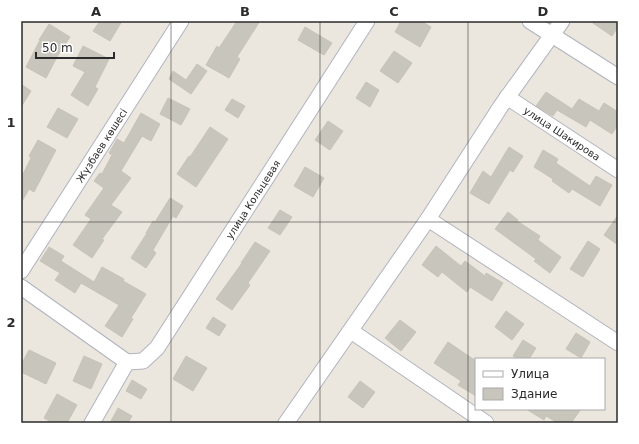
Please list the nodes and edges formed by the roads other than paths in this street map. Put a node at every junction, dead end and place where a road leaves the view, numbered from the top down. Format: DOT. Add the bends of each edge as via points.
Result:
graph roads {
  1 [pos="181,21"];
  2 [pos="367,21"];
  3 [pos="530,21"];
  4 [pos="562,21"];
  5 [pos="552,34"];
  6 [pos="618,77"];
  7 [pos="507,97"];
  8 [pos="618,170"];
  9 [pos="428,219"];
  10 [pos="21,271"];
  11 [pos="21,287"];
  12 [pos="350,331"];
  13 [pos="618,343"];
  14 [pos="127,362"];
  15 [pos="92,423"];
  16 [pos="286,423"];
  17 [pos="486,423"];
  1 -- 10 [label="street, Жүзбаев көшесі"];
  2 -- 14 [label="street, улица Кольцевая" via="157,348 143,361"];
  3 -- 5 [label="street"];
  4 -- 5 [label="street"];
  5 -- 6 [label="street"];
  5 -- 7 [label="street"];
  7 -- 8 [label="street, улица Шакирова"];
  7 -- 9 [label="street"];
  9 -- 12 [label="street"];
  9 -- 13 [label="street"];
  11 -- 14 [label="street"];
  12 -- 16 [label="street"];
  12 -- 17 [label="street"];
  14 -- 15 [label="street"];
}
